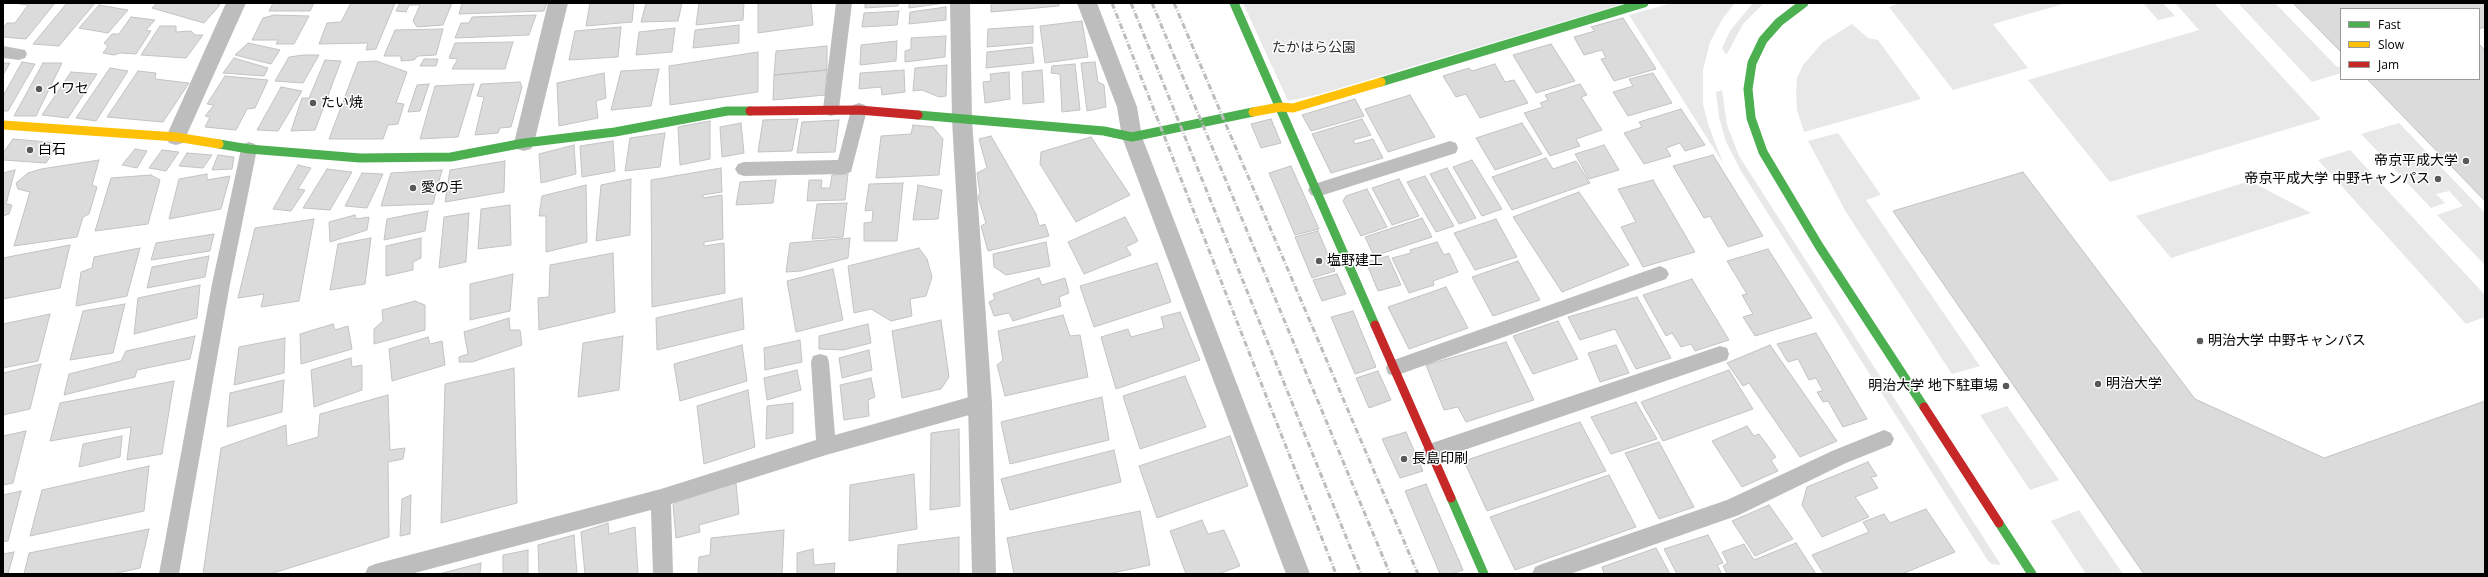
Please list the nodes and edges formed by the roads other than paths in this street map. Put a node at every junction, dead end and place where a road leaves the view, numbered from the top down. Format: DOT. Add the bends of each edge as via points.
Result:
graph roads {
  1 [pos="236,3"];
  2 [pos="558,3"];
  3 [pos="844,3"];
  4 [pos="960,3"];
  5 [pos="1087,3"];
  6 [pos="1234,3"];
  7 [pos="1644,3"];
  8 [pos="1804,3"];
  9 [pos="3,52"];
  10 [pos="20,54"];
  11 [pos="1280,107"];
  12 [pos="832,109"];
  13 [pos="860,110"];
  14 [pos="962,120"];
  15 [pos="3,125"];
  16 [pos="176,137"];
  17 [pos="1132,137"];
  18 [pos="524,143"];
  19 [pos="1450,148"];
  20 [pos="249,149"];
  21 [pos="744,169"];
  22 [pos="1318,190"];
  23 [pos="1660,274"];
  24 [pos="1720,354"];
  25 [pos="820,362"];
  26 [pos="1395,368"];
  27 [pos="980,403"];
  28 [pos="1884,439"];
  29 [pos="826,446"];
  30 [pos="1432,452"];
  31 [pos="661,498"];
  32 [pos="170,574"];
  33 [pos="374,574"];
  34 [pos="663,574"];
  35 [pos="984,574"];
  36 [pos="1298,574"];
  37 [pos="1484,574"];
  38 [pos="1542,574"];
  39 [pos="2032,574"];
  1 -- 16 [label="street"];
  2 -- 18 [label="street"];
  3 -- 12 [label="lane"];
  4 -- 14 [label="street"];
  5 -- 17 [label="street" via="1127,107"];
  6 -- 11 [label="street"];
  7 -- 11 [label="street" via="1293,108"];
  8 -- 39 [label="street" via="1779,22 1763,40 1752,63 1748,89 1751,118 1763,152 1819,246"];
  9 -- 10 [label="lane"];
  11 -- 17 [label="street"];
  11 -- 22 [label="street"];
  12 -- 13 [label="street"];
  12 -- 18 [label="street" via="726,111 614,132"];
  13 -- 14 [label="street"];
  13 -- 21 [label="lane" via="845,167"];
  14 -- 17 [label="street" via="1104,131"];
  14 -- 27 [label="street"];
  15 -- 16 [label="street"];
  16 -- 20 [label="street"];
  17 -- 36 [label="street"];
  18 -- 20 [label="street" via="443,157 360,158"];
  19 -- 22 [label="lane"];
  20 -- 32 [label="lane" via="221,284"];
  22 -- 26 [label="street"];
  23 -- 26 [label="lane"];
  24 -- 30 [label="lane"];
  25 -- 29 [label="lane"];
  26 -- 30 [label="street"];
  27 -- 29 [label="lane"];
  27 -- 35 [label="street"];
  28 -- 38 [label="lane" via="1839,457 1732,508"];
  29 -- 31 [label="lane"];
  30 -- 37 [label="street"];
  31 -- 33 [label="lane"];
  31 -- 34 [label="lane"];
}
